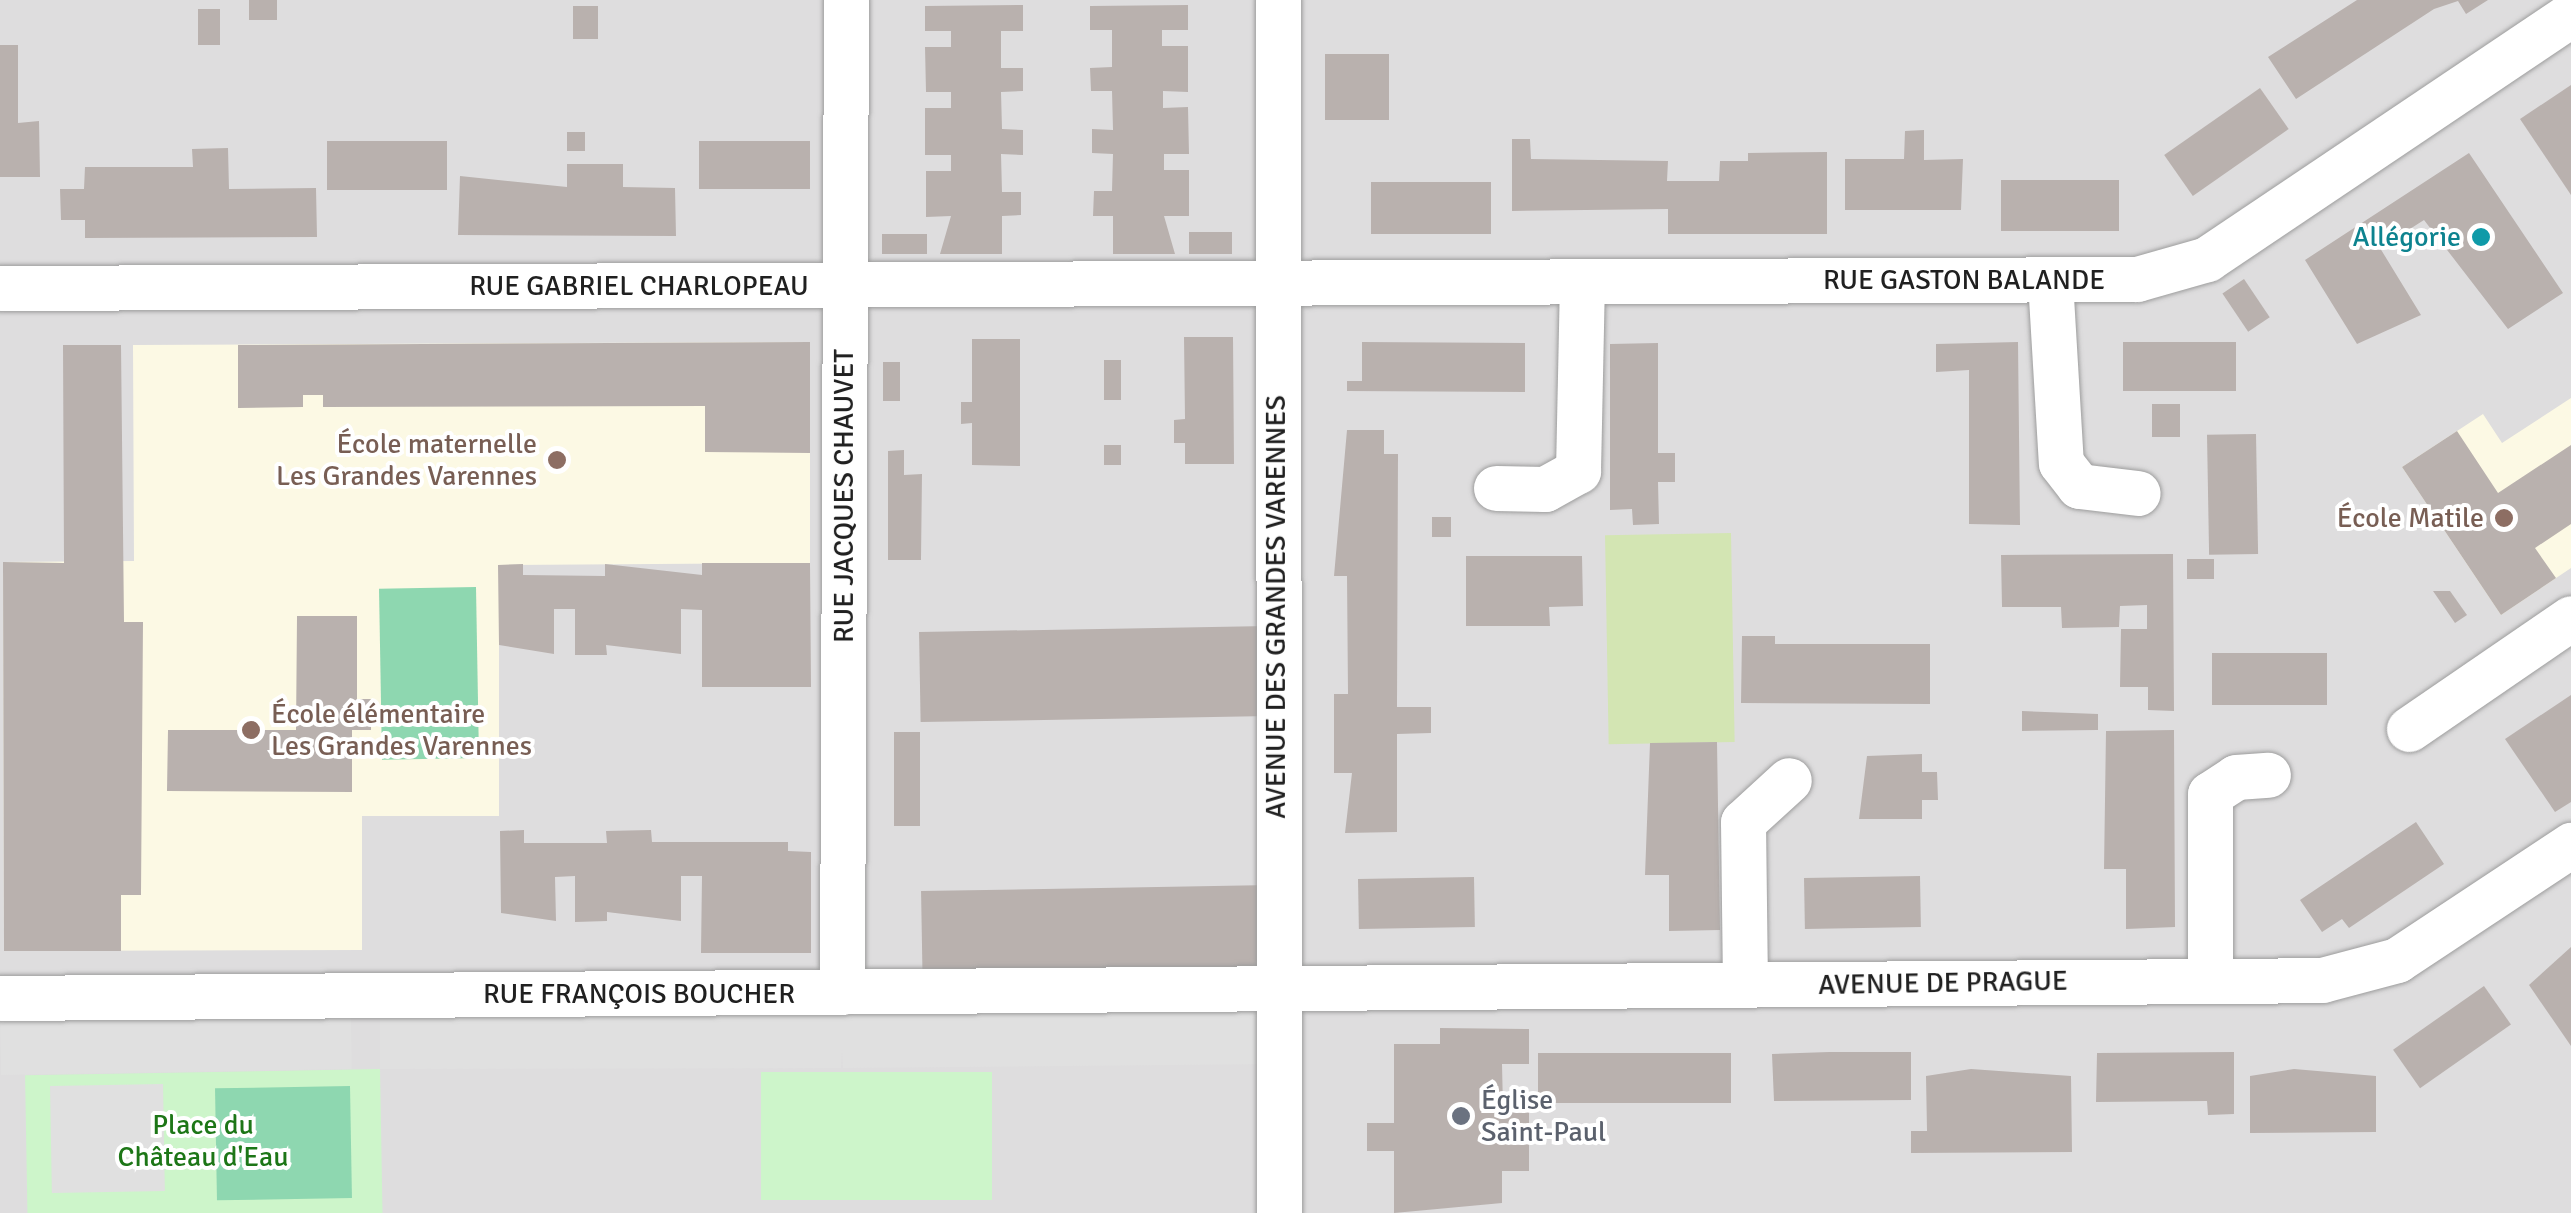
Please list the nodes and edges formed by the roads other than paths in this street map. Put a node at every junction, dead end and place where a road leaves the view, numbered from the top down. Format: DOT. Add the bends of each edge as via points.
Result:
graph roads {
  1 [pos="846,0"];
  2 [pos="1278,0"];
  3 [pos="2571,14"];
  4 [pos="2050,280"];
  5 [pos="1582,282"];
  6 [pos="1279,284"];
  7 [pos="844,286"];
  8 [pos="0,288"];
  9 [pos="1496,488"];
  10 [pos="2138,493"];
  11 [pos="2571,618"];
  12 [pos="2409,730"];
  13 [pos="2268,775"];
  14 [pos="1789,780"];
  15 [pos="2571,846"];
  16 [pos="2210,980"];
  17 [pos="1745,986"];
  18 [pos="1278,989"];
  19 [pos="842,992"];
  20 [pos="0,998"];
  21 [pos="1280,1213"];
  1 -- 7 [label="street, RUE JACQUES CHAUVET"];
  2 -- 6 [label="street, AVENUE DES GRANDES VARENNES"];
  3 -- 4 [label="street, RUE GASTON BALANDE" via="2208,259 2137,279"];
  4 -- 5 [label="street, RUE GASTON BALANDE"];
  4 -- 10 [label="street" via="2061,463 2079,486"];
  5 -- 6 [label="street, RUE GASTON BALANDE"];
  5 -- 9 [label="street" via="1578,471 1545,489"];
  6 -- 7 [label="street, RUE GABRIEL CHARLOPEAU"];
  6 -- 18 [label="street, AVENUE DES GRANDES VARENNES"];
  7 -- 8 [label="street, RUE GABRIEL CHARLOPEAU"];
  7 -- 19 [label="street, RUE JACQUES CHAUVET"];
  11 -- 12 [label="street"];
  13 -- 16 [label="street" via="2236,777 2210,794"];
  14 -- 17 [label="street" via="1743,822"];
  15 -- 16 [label="street, AVENUE DE PRAGUE" via="2397,960 2322,980"];
  16 -- 17 [label="street, AVENUE DE PRAGUE"];
  17 -- 18 [label="street, AVENUE DE PRAGUE"];
  18 -- 19 [label="street, RUE FRANÇOIS BOUCHER"];
  18 -- 21 [label="street, AVENUE DES GRANDES VARENNES"];
  19 -- 20 [label="street, RUE FRANÇOIS BOUCHER"];
}
